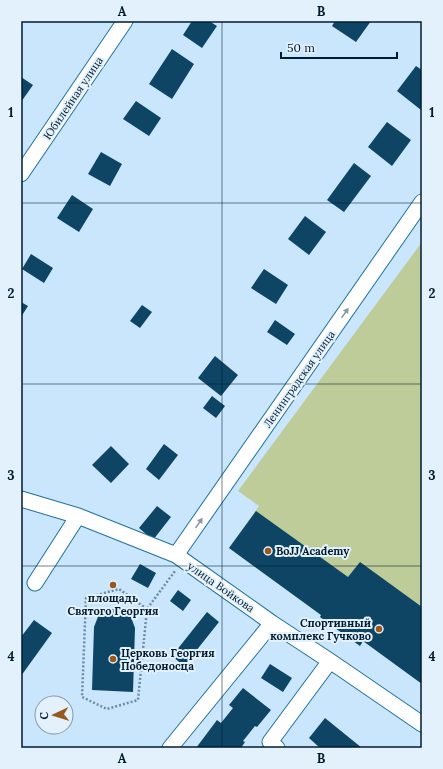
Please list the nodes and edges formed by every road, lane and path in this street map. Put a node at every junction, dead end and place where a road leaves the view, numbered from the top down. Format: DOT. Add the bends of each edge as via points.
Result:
graph roads {
  1 [pos="125,21"];
  2 [pos="21,174"];
  3 [pos="422,202"];
  4 [pos="21,499"];
  5 [pos="78,516"];
  6 [pos="180,558"];
  7 [pos="35,583"];
  8 [pos="147,609"];
  9 [pos="272,623"];
  10 [pos="330,661"];
  11 [pos="422,724"];
  12 [pos="170,748"];
  13 [pos="277,748"];
  1 -- 2 [label="street, Юбилейная улица"];
  6 -- 3 [label="street, Ленинградская улица, one-way"];
  4 -- 5 [label="street, улица Войкова"];
  5 -- 6 [label="street, улица Войкова"];
  5 -- 7 [label="street"];
  6 -- 8 [label="path"];
  6 -- 9 [label="street, улица Войкова"];
  8 -- 8 [label="path" via="138,700 107,709 82,697 86,598 119,589"];
  9 -- 10 [label="street, улица Войкова"];
  9 -- 12 [label="street"];
  10 -- 11 [label="street, улица Войкова"];
  10 -- 13 [label="street" via="270,742"];
}
